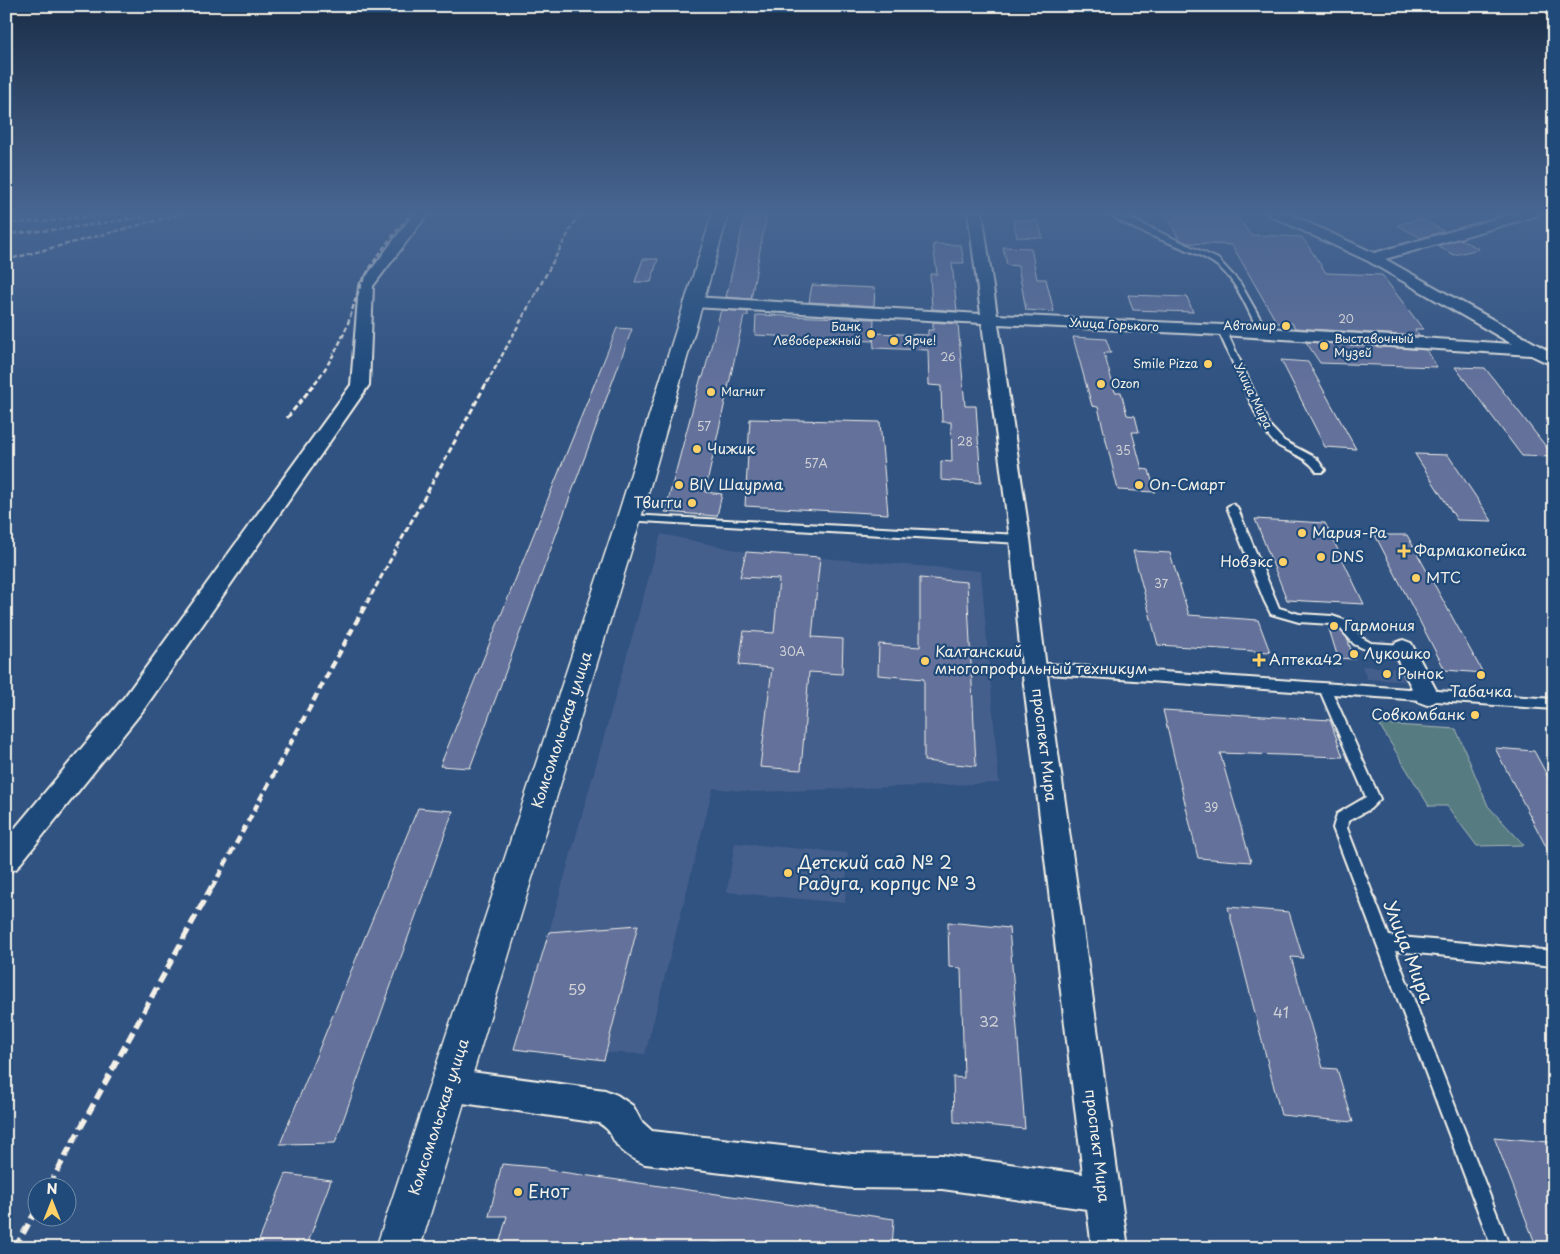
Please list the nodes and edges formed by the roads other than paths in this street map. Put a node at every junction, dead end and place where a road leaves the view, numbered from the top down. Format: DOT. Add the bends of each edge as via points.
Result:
graph roads {
  1 [pos="378,271"];
  2 [pos="703,271"];
  3 [pos="984,271"];
  4 [pos="1226,271"];
  5 [pos="1395,271"];
  6 [pos="693,302"];
  7 [pos="991,319"];
  8 [pos="1222,330"];
  9 [pos="1265,334"];
  10 [pos="1534,350"];
  11 [pos="1553,360"];
  12 [pos="1320,470"];
  13 [pos="1232,507"];
  14 [pos="629,518"];
  15 [pos="1020,539"];
  16 [pos="1403,649"];
  17 [pos="1034,668"];
  18 [pos="1325,688"];
  19 [pos="1427,695"];
  20 [pos="1554,704"];
  21 [pos="6,860"];
  22 [pos="1385,942"];
  23 [pos="1554,959"];
  24 [pos="449,1085"];
  25 [pos="1103,1194"];
  26 [pos="398,1248"];
  27 [pos="1110,1248"];
  28 [pos="1501,1248"];
  1 -- 21 [label="street" via="366,286 360,385 136,702"];
  2 -- 6 [label="street, Комсомольская улица"];
  3 -- 7 [label="street, проспект Мира"];
  4 -- 9 [label="lane"];
  5 -- 10 [label="street"];
  6 -- 7 [label="street, Улица Горького"];
  6 -- 14 [label="street, Комсомольская улица"];
  7 -- 8 [label="street, Улица Горького"];
  7 -- 15 [label="street, проспект Мира"];
  8 -- 9 [label="street, Улица Горького"];
  8 -- 12 [label="lane, Улица Мира" via="1265,425 1281,442 1311,457"];
  9 -- 10 [label="street, Улица Горького"];
  10 -- 11 [label="street"];
  13 -- 16 [label="lane" via="1269,600 1276,610 1299,618 1343,624 1358,641 1369,647"];
  14 -- 15 [label="lane"];
  14 -- 24 [label="street, Комсомольская улица"];
  15 -- 17 [label="street, проспект Мира"];
  16 -- 19 [label="street"];
  17 -- 18 [label="lane"];
  17 -- 25 [label="street, проспект Мира"];
  18 -- 19 [label="lane"];
  18 -- 22 [label="lane, Улица Мира" via="1373,799 1366,807 1342,818 1340,828"];
  19 -- 20 [label="lane"];
  22 -- 23 [label="lane"];
  22 -- 28 [label="lane, Улица Мира"];
  24 -- 25 [label="street" via="605,1107 621,1118 629,1133 645,1147 852,1171 942,1172"];
  24 -- 26 [label="street, Комсомольская улица"];
  25 -- 27 [label="street, проспект Мира"];
}
